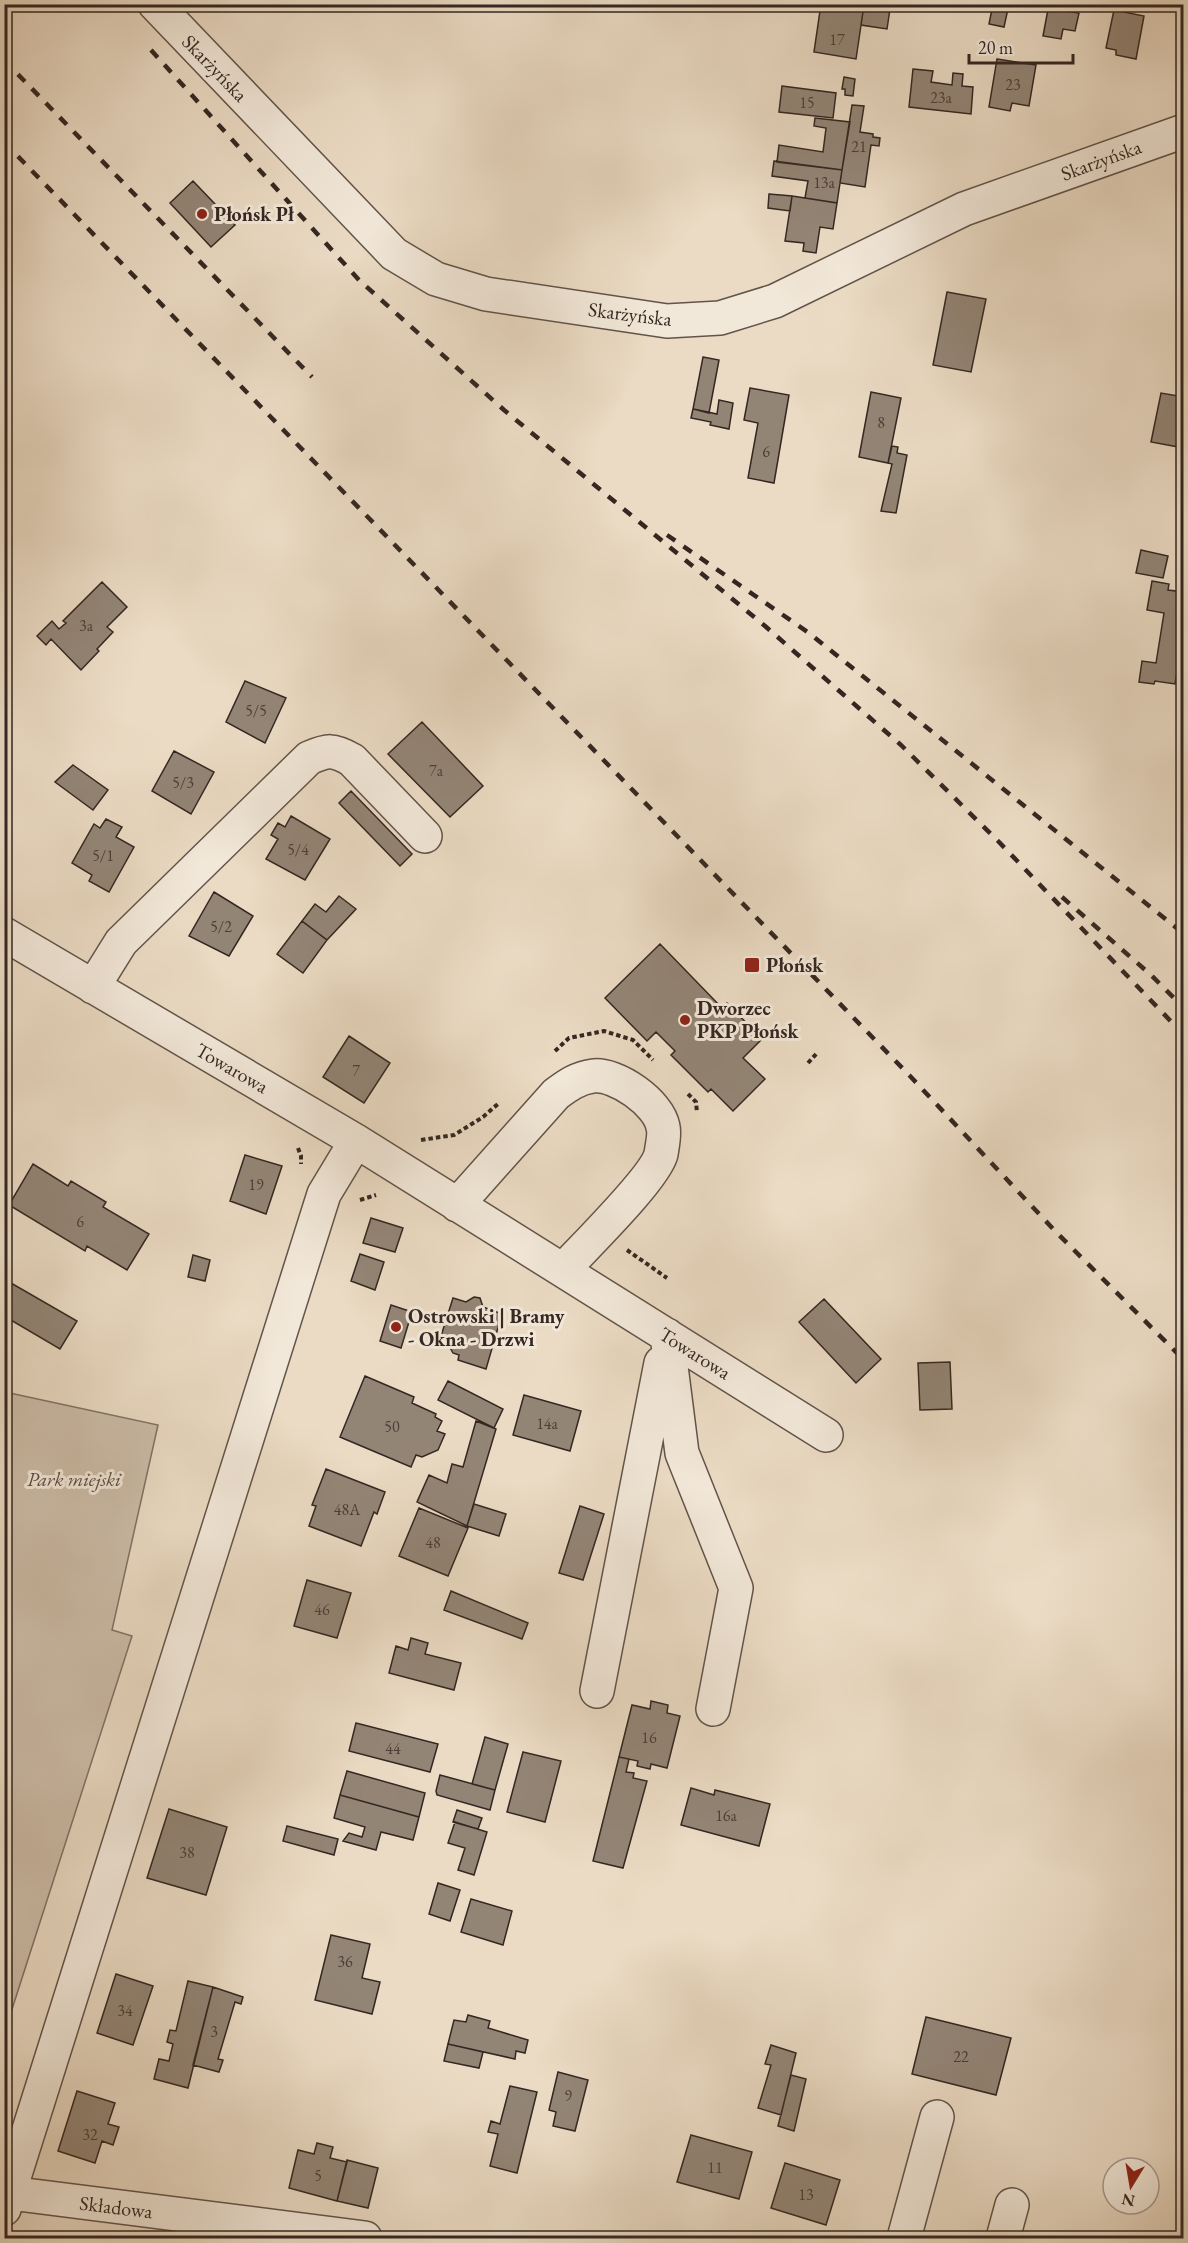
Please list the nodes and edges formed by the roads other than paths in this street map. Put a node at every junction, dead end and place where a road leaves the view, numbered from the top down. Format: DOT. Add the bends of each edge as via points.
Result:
graph roads {
  1 [pos="155,4"];
  2 [pos="1184,131"];
  3 [pos="425,836"];
  4 [pos="4,934"];
  5 [pos="93,987"];
  6 [pos="356,1141"];
  7 [pos="458,1205"];
  8 [pos="563,1270"];
  9 [pos="667,1335"];
  10 [pos="826,1436"];
  11 [pos="597,1691"];
  12 [pos="713,1709"];
  13 [pos="937,2117"];
  14 [pos="7,2201"];
  15 [pos="1012,2205"];
  16 [pos="281,2234"];
  17 [pos="365,2238"];
  18 [pos="904,2238"];
  19 [pos="1003,2238"];
  1 -- 2 [label="street, Skarżyńska" via="394,254 436,279 486,294 667,321 720,318 775,301 964,209"];
  3 -- 5 [label="street" via="352,760 327,750 309,758 121,942"];
  4 -- 5 [label="street, Towarowa"];
  5 -- 6 [label="street, Towarowa"];
  6 -- 7 [label="street, Towarowa"];
  6 -- 14 [label="street" via="324,1194"];
  7 -- 8 [label="street, Towarowa"];
  7 -- 8 [label="street" via="556,1094 574,1080 595,1075 618,1081 638,1093 654,1109 663,1127 661,1156 648,1177"];
  8 -- 9 [label="street, Towarowa"];
  9 -- 10 [label="street, Towarowa"];
  9 -- 11 [label="street"];
  9 -- 12 [label="street" via="682,1453 736,1588"];
  13 -- 18 [label="street"];
  14 -- 16 [label="street, Składowa"];
  15 -- 19 [label="street"];
  16 -- 17 [label="street, Składowa"];
}
